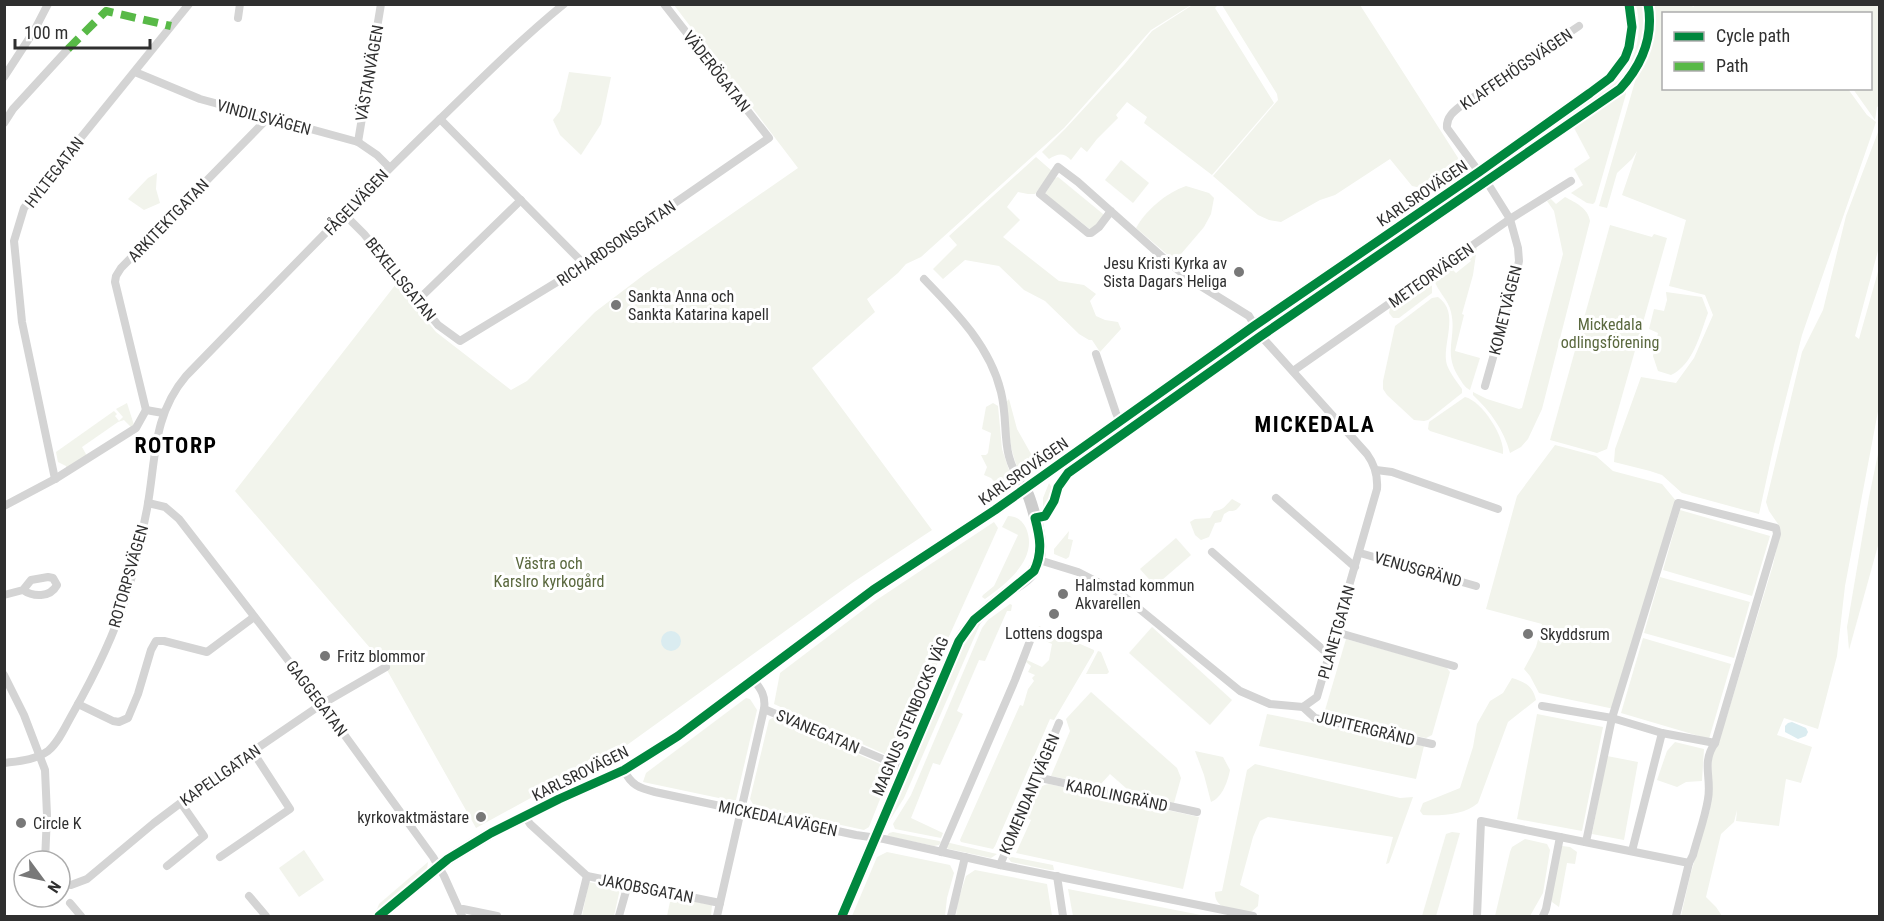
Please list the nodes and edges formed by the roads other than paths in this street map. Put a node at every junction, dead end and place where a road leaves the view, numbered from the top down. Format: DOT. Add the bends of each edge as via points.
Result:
graph roads {
  1 [pos="48,4"];
  2 [pos="189,4"];
  3 [pos="240,4"];
  4 [pos="564,4"];
  5 [pos="664,4"];
  6 [pos="1629,4"];
  7 [pos="380,5"];
  8 [pos="238,18"];
  9 [pos="1579,26"];
  10 [pos="68,49"];
  11 [pos="135,72"];
  12 [pos="4,77"];
  13 [pos="267,119"];
  14 [pos="440,119"];
  15 [pos="4,123"];
  16 [pos="769,138"];
  17 [pos="357,142"];
  18 [pos="389,167"];
  19 [pos="1479,172"];
  20 [pos="1571,181"];
  21 [pos="521,200"];
  22 [pos="1111,211"];
  23 [pos="344,214"];
  24 [pos="1510,219"];
  25 [pos="585,266"];
  26 [pos="924,279"];
  27 [pos="418,300"];
  28 [pos="1254,326"];
  29 [pos="460,341"];
  30 [pos="1096,354"];
  31 [pos="1293,371"];
  32 [pos="1485,386"];
  33 [pos="146,410"];
  34 [pos="164,413"];
  35 [pos="1120,422"];
  36 [pos="1376,470"];
  37 [pos="55,478"];
  38 [pos="1025,488"];
  39 [pos="1276,498"];
  40 [pos="148,503"];
  41 [pos="4,506"];
  42 [pos="1498,509"];
  43 [pos="1212,552"];
  44 [pos="1360,553"];
  45 [pos="1038,560"];
  46 [pos="1355,567"];
  47 [pos="1476,586"];
  48 [pos="22,590"];
  49 [pos="4,595"];
  50 [pos="254,617"];
  51 [pos="1336,632"];
  52 [pos="1033,633"];
  53 [pos="1329,655"];
  54 [pos="1454,666"];
  55 [pos="386,667"];
  56 [pos="4,675"];
  57 [pos="753,679"];
  58 [pos="322,704"];
  59 [pos="78,705"];
  60 [pos="1542,706"];
  61 [pos="1303,707"];
  62 [pos="764,709"];
  63 [pos="1612,718"];
  64 [pos="1059,723"];
  65 [pos="1662,733"];
  66 [pos="1715,743"];
  67 [pos="1432,744"];
  68 [pos="253,752"];
  69 [pos="40,754"];
  70 [pos="4,763"];
  71 [pos="904,768"];
  72 [pos="624,770"];
  73 [pos="1036,777"];
  74 [pos="181,803"];
  75 [pos="741,810"];
  76 [pos="1197,812"];
  77 [pos="525,816"];
  78 [pos="1560,837"];
  79 [pos="874,839"];
  80 [pos="1586,842"];
  81 [pos="46,849"];
  82 [pos="1632,851"];
  83 [pos="941,852"];
  84 [pos="220,857"];
  85 [pos="965,857"];
  86 [pos="1689,863"];
  87 [pos="1000,865"];
  88 [pos="167,866"];
  89 [pos="439,867"];
  90 [pos="587,876"];
  91 [pos="1058,876"];
  92 [pos="628,884"];
  93 [pos="72,885"];
  94 [pos="249,896"];
  95 [pos="720,903"];
  96 [pos="460,913"];
  97 [pos="266,916"];
  98 [pos="379,916"];
  99 [pos="497,916"];
  100 [pos="578,916"];
  101 [pos="619,916"];
  102 [pos="717,916"];
  103 [pos="842,916"];
  104 [pos="951,916"];
  105 [pos="1063,916"];
  106 [pos="1253,916"];
  107 [pos="1477,916"];
  108 [pos="1543,916"];
  109 [pos="1676,916"];
  1 -- 12 [label="street"];
  2 -- 11 [label="street, HYLTEGATAN"];
  3 -- 8 [label="street"];
  4 -- 14 [label="street, FÅGELVÄGEN"];
  5 -- 16 [label="street, VÄDERÖGATAN"];
  6 -- 19 [label="street, KARLSROVÄGEN" via="1629,47 1616,71"];
  7 -- 17 [label="street, VÄSTANVÄGEN"];
  9 -- 19 [label="street, KLAFFEHÖGSVÄGEN" via="1452,114 1447,128"];
  10 -- 15 [label="street"];
  11 -- 13 [label="street, VINDILSVÄGEN" via="200,99"];
  11 -- 37 [label="street, HYLTEGATAN" via="24,208 14,241 22,322"];
  13 -- 17 [label="street, VINDILSVÄGEN"];
  13 -- 33 [label="street, ARKITEKTGATAN" via="116,276"];
  14 -- 18 [label="street, FÅGELVÄGEN"];
  14 -- 21 [label="street"];
  16 -- 25 [label="street, RICHARDSONSGATAN"];
  17 -- 18 [label="street, VINDILSVÄGEN"];
  18 -- 23 [label="street, FÅGELVÄGEN"];
  19 -- 24 [label="street, KOMETVÄGEN"];
  19 -- 28 [label="street, KARLSROVÄGEN"];
  20 -- 24 [label="street, METEORVÄGEN"];
  21 -- 25 [label="street"];
  21 -- 27 [label="street"];
  22 -- 22 [label="street" via="1058,167 1040,194 1091,233"];
  22 -- 28 [label="street" via="1191,280 1249,316"];
  23 -- 27 [label="street, BEXELLSGATAN"];
  23 -- 34 [label="street, FÅGELVÄGEN" via="186,376"];
  24 -- 31 [label="street, METEORVÄGEN"];
  24 -- 32 [label="street, KOMETVÄGEN" via="1518,261"];
  25 -- 29 [label="street, RICHARDSONSGATAN"];
  26 -- 38 [label="street" via="967,327 992,368 1001,393 1011,466"];
  27 -- 29 [label="street, BEXELLSGATAN" via="438,325"];
  28 -- 31 [label="street"];
  28 -- 35 [label="street, KARLSROVÄGEN"];
  30 -- 35 [label="street"];
  31 -- 36 [label="street" via="1367,454"];
  33 -- 34 [label="street"];
  33 -- 37 [label="street" via="136,428"];
  34 -- 40 [label="street, ROTORPSVÄGEN" via="156,438"];
  35 -- 38 [label="street, KARLSROVÄGEN"];
  36 -- 42 [label="street"];
  36 -- 44 [label="street, PLANETGATAN" via="1377,489"];
  37 -- 41 [label="street"];
  38 -- 45 [label="street" via="1041,547"];
  38 -- 57 [label="street, KARLSROVÄGEN" via="873,590"];
  39 -- 46 [label="street"];
  40 -- 50 [label="street, GAGGEGATAN" via="165,507 179,519"];
  40 -- 59 [label="street, ROTORPSVÄGEN" via="126,597"];
  43 -- 53 [label="street"];
  44 -- 46 [label="street, PLANETGATAN"];
  44 -- 47 [label="street, VENUSGRÄND"];
  45 -- 61 [label="street" via="1078,572 1121,594 1240,691 1270,704"];
  45 -- 71 [label="street, MAGNUS STENBOCKS VÄG" via="1030,575 966,629"];
  46 -- 51 [label="street, PLANETGATAN"];
  48 -- 49 [label="street"];
  50 -- 58 [label="street, GAGGEGATAN"];
  50 -- 59 [label="street" via="207,652 156,641 128,718 113,722"];
  51 -- 53 [label="street, PLANETGATAN"];
  51 -- 54 [label="street"];
  52 -- 83 [label="street"];
  53 -- 61 [label="street, PLANETGATAN" via="1317,697"];
  55 -- 58 [label="street, KAPELLGATAN"];
  56 -- 69 [label="street"];
  57 -- 62 [label="street" via="763,693"];
  57 -- 72 [label="street, KARLSROVÄGEN" via="678,736"];
  58 -- 68 [label="street, KAPELLGATAN"];
  58 -- 89 [label="street, GAGGEGATAN"];
  59 -- 69 [label="street, ROTORPSVÄGEN" via="56,742"];
  60 -- 63 [label="street"];
  61 -- 67 [label="street, JUPITERGRÄND" via="1315,718"];
  62 -- 71 [label="street, SVANEGATAN"];
  62 -- 75 [label="street"];
  63 -- 65 [label="street"];
  63 -- 66 [label="street" via="1678,503 1776,528 1778,534"];
  63 -- 80 [label="street"];
  64 -- 73 [label="street, KOMENDANTVÄGEN"];
  65 -- 66 [label="street"];
  65 -- 82 [label="street"];
  66 -- 86 [label="street" via="1707,760 1709,796"];
  68 -- 74 [label="street, KAPELLGATAN"];
  68 -- 84 [label="street" via="290,809"];
  69 -- 70 [label="street, ROTORPSVÄGEN"];
  69 -- 81 [label="street" via="45,770"];
  71 -- 79 [label="street, MAGNUS STENBOCKS VÄG"];
  72 -- 75 [label="street, MICKEDALAVÄGEN" via="631,783 642,789"];
  72 -- 77 [label="street, KARLSROVÄGEN"];
  73 -- 76 [label="street, KAROLINGRÄND"];
  73 -- 87 [label="street, KOMENDANTVÄGEN"];
  74 -- 88 [label="street" via="204,836"];
  74 -- 93 [label="street, KAPELLGATAN" via="87,879"];
  75 -- 79 [label="street, MICKEDALAVÄGEN"];
  75 -- 95 [label="street"];
  77 -- 89 [label="street, KARLSROVÄGEN"];
  77 -- 90 [label="street, JAKOBSGATAN"];
  78 -- 80 [label="street"];
  78 -- 107 [label="street" via="1481,821"];
  78 -- 108 [label="street"];
  79 -- 83 [label="street, MICKEDALAVÄGEN"];
  79 -- 103 [label="street, MAGNUS STENBOCKS VÄG"];
  80 -- 82 [label="street"];
  82 -- 86 [label="street"];
  83 -- 85 [label="street, MICKEDALAVÄGEN"];
  85 -- 87 [label="street, MICKEDALAVÄGEN"];
  85 -- 104 [label="street"];
  86 -- 109 [label="street"];
  87 -- 91 [label="street, MICKEDALAVÄGEN"];
  89 -- 96 [label="street, GAGGEGATAN"];
  89 -- 98 [label="street, KARLSROVÄGEN"];
  90 -- 92 [label="street, JAKOBSGATAN"];
  90 -- 100 [label="street"];
  91 -- 105 [label="street"];
  91 -- 106 [label="street, MICKEDALAVÄGEN"];
  92 -- 95 [label="street, JAKOBSGATAN"];
  92 -- 101 [label="street"];
  94 -- 97 [label="street"];
  95 -- 102 [label="street"];
  96 -- 99 [label="street" via="463,909"];
}
